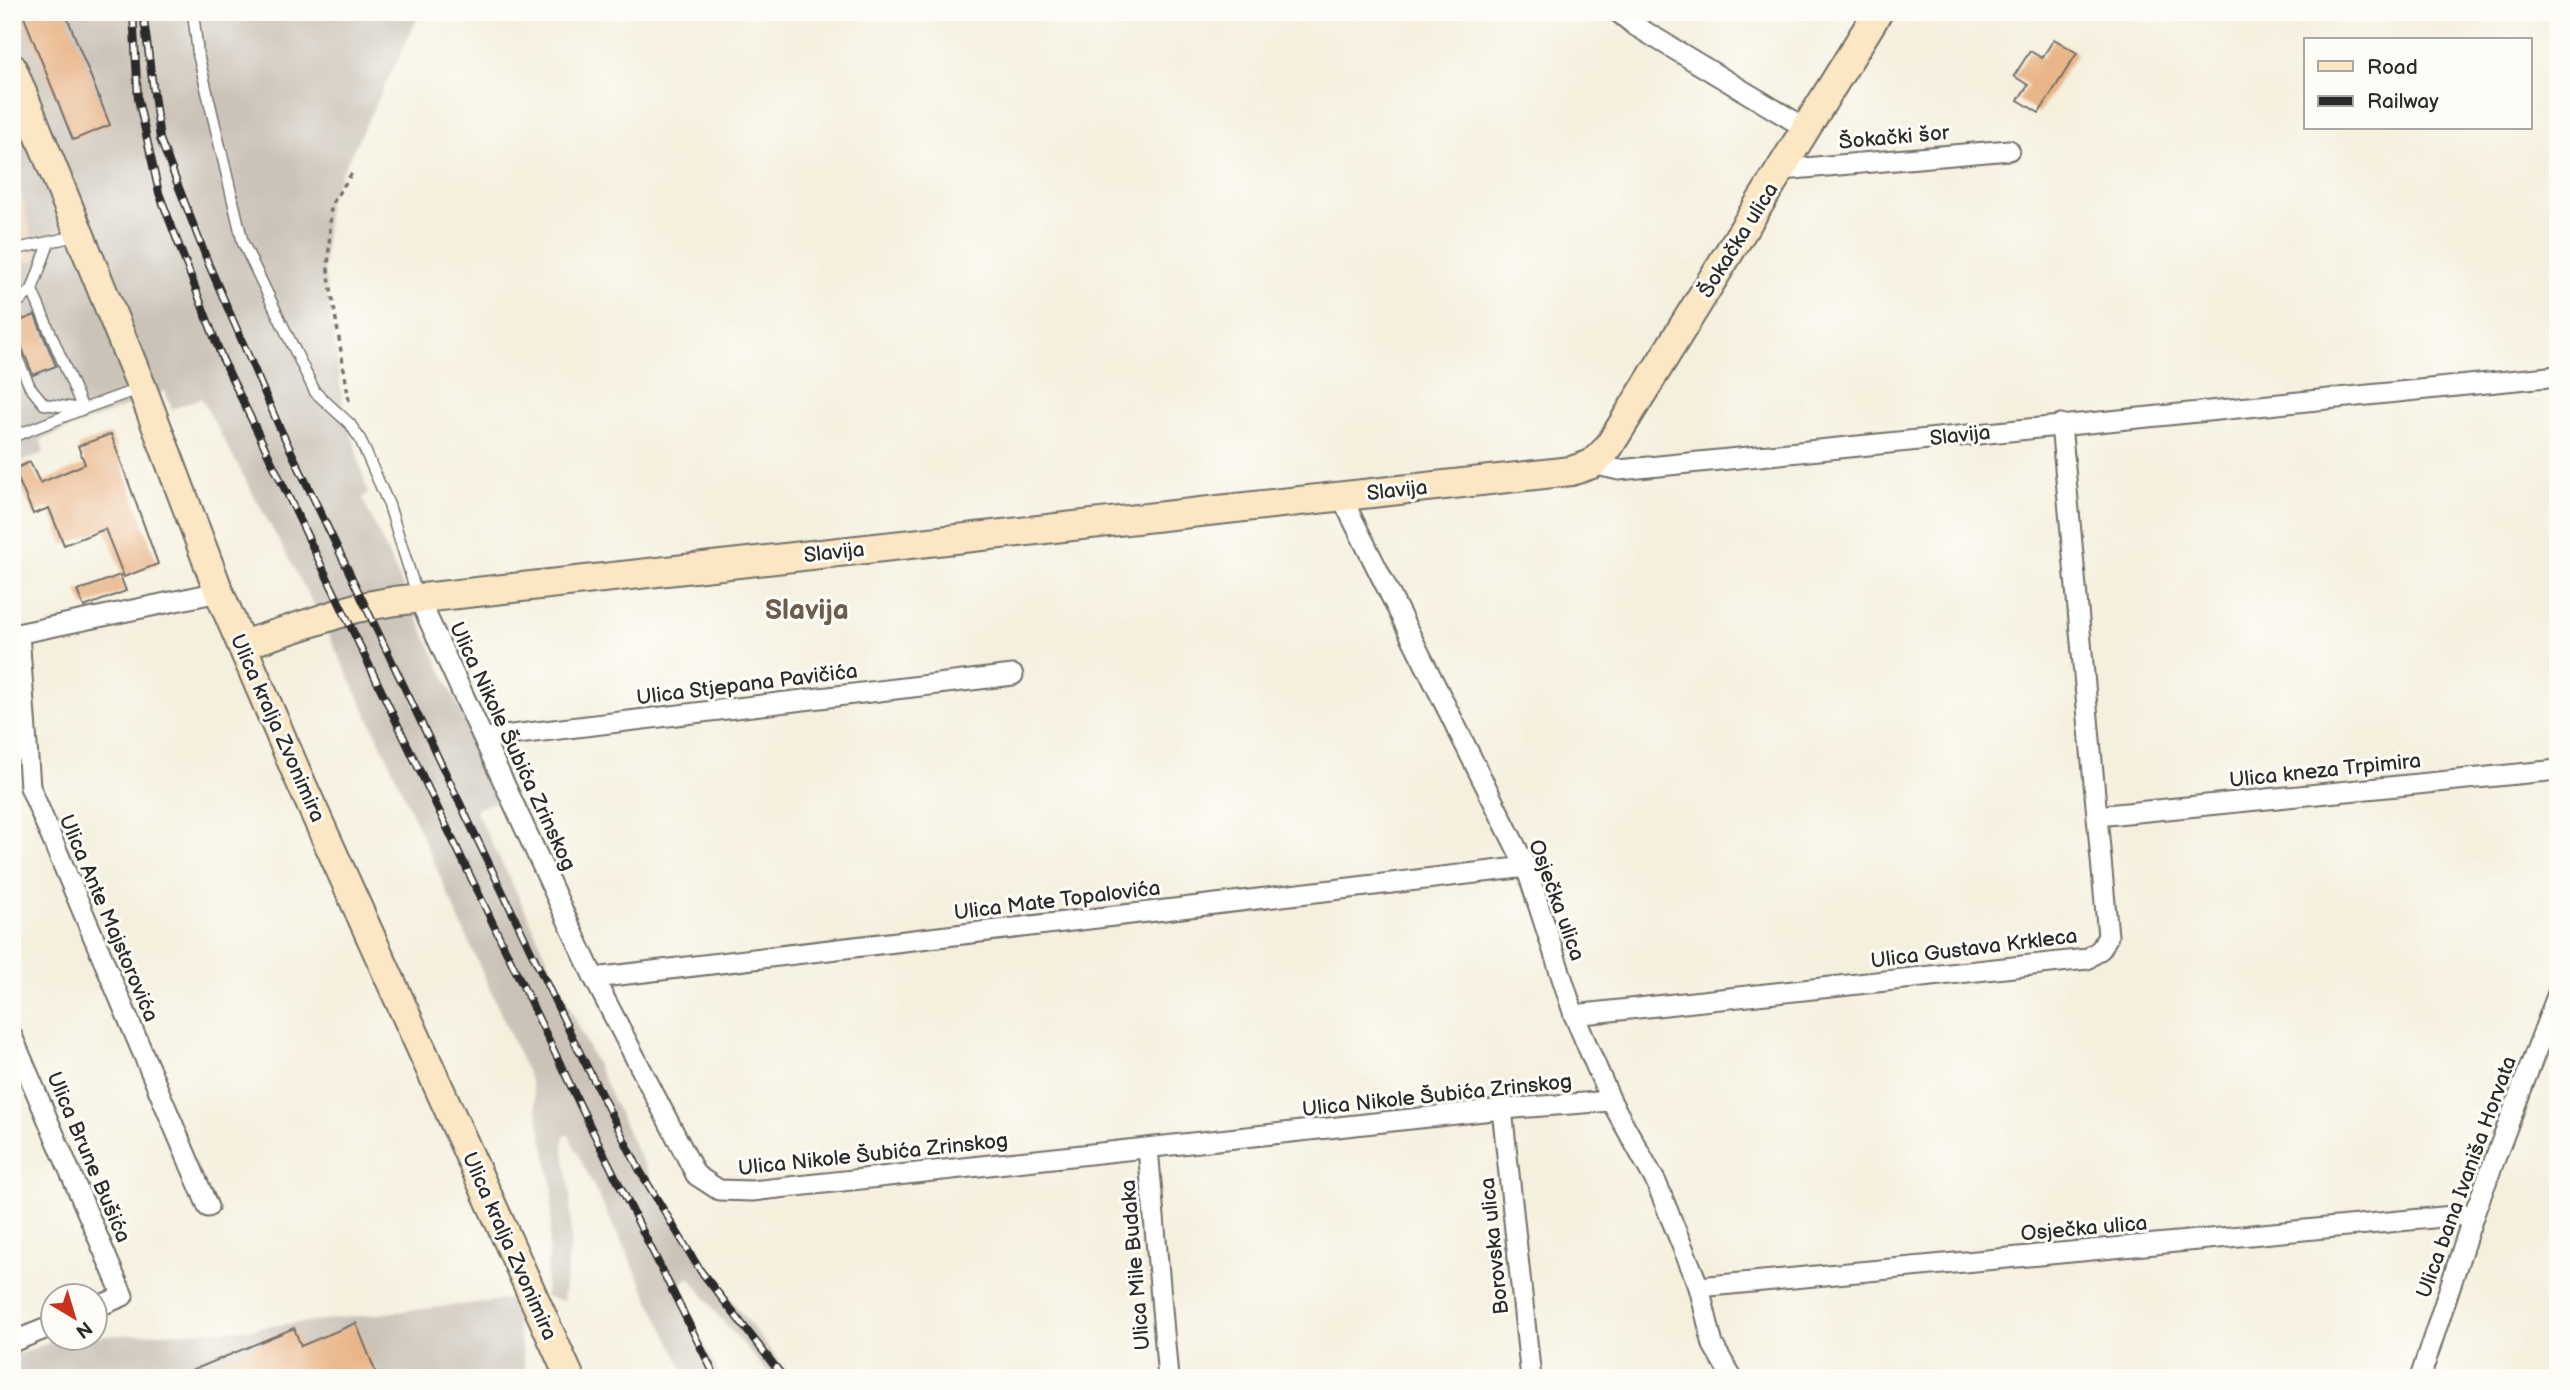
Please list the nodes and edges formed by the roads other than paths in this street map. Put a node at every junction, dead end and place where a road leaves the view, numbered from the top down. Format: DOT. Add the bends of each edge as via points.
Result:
graph roads {
  1 [pos="193,12"];
  2 [pos="1618,12"];
  3 [pos="1878,12"];
  4 [pos="12,68"];
  5 [pos="1807,129"];
  6 [pos="2009,150"];
  7 [pos="1782,170"];
  8 [pos="80,235"];
  9 [pos="49,243"];
  10 [pos="12,250"];
  11 [pos="32,290"];
  12 [pos="12,312"];
  13 [pos="12,346"];
  14 [pos="2558,376"];
  15 [pos="142,388"];
  16 [pos="83,409"];
  17 [pos="2061,424"];
  18 [pos="12,437"];
  19 [pos="1592,464"];
  20 [pos="1341,496"];
  21 [pos="219,592"];
  22 [pos="419,599"];
  23 [pos="15,634"];
  24 [pos="242,645"];
  25 [pos="1013,675"];
  26 [pos="485,738"];
  27 [pos="2558,770"];
  28 [pos="2097,816"];
  29 [pos="1526,867"];
  30 [pos="594,978"];
  31 [pos="2558,993"];
  32 [pos="1574,1015"];
  33 [pos="12,1036"];
  34 [pos="1611,1101"];
  35 [pos="1502,1109"];
  36 [pos="1148,1148"];
  37 [pos="208,1207"];
  38 [pos="2474,1214"];
  39 [pos="1699,1287"];
  40 [pos="108,1302"];
  41 [pos="38,1332"];
  42 [pos="12,1342"];
  43 [pos="570,1378"];
  44 [pos="1168,1378"];
  45 [pos="1531,1378"];
  46 [pos="1732,1378"];
  47 [pos="2420,1378"];
  1 -- 22 [label="lane" via="198,54 243,243 315,392 360,439 389,505"];
  2 -- 5 [label="street"];
  3 -- 5 [label="street, Šokačka ulica"];
  4 -- 8 [label="street, Ulica kralja Zvonimira"];
  5 -- 7 [label="street, Šokačka ulica"];
  6 -- 7 [label="street, Šokački šor"];
  7 -- 19 [label="street, Šokačka ulica" via="1608,448"];
  8 -- 9 [label="lane"];
  8 -- 15 [label="street, Ulica kralja Zvonimira"];
  9 -- 10 [label="lane"];
  9 -- 11 [label="lane"];
  11 -- 12 [label="lane"];
  11 -- 16 [label="lane"];
  13 -- 16 [label="lane" via="30,387 44,404"];
  14 -- 17 [label="street, Slavija"];
  15 -- 16 [label="lane"];
  15 -- 21 [label="street, Ulica kralja Zvonimira"];
  16 -- 18 [label="lane"];
  17 -- 19 [label="street, Slavija" via="1619,470"];
  17 -- 28 [label="street, Ulica Gustava Krkleca"];
  19 -- 20 [label="street, Slavija" via="1571,471"];
  20 -- 22 [label="street, Slavija"];
  20 -- 29 [label="street, Osječka ulica"];
  21 -- 23 [label="street"];
  21 -- 24 [label="street, Ulica kralja Zvonimira"];
  22 -- 24 [label="street, Slavija" via="356,608"];
  22 -- 26 [label="street, Ulica Nikole Šubića Zrinskog"];
  23 -- 37 [label="street, Ulica Ante Majstorovića" via="30,787"];
  24 -- 43 [label="street, Ulica kralja Zvonimira"];
  25 -- 26 [label="street, Ulica Stjepana Pavičića"];
  26 -- 30 [label="street, Ulica Nikole Šubića Zrinskog"];
  27 -- 28 [label="street, Ulica kneza Trpimira"];
  28 -- 32 [label="street, Ulica Gustava Krkleca" via="2108,936 2101,949 2087,959"];
  29 -- 30 [label="street, Ulica Mate Topalovića"];
  29 -- 32 [label="street, Osječka ulica"];
  30 -- 36 [label="street, Ulica Nikole Šubića Zrinskog" via="696,1175 719,1190 752,1191"];
  31 -- 38 [label="street, Ulica bana Ivaniša Horvata"];
  32 -- 34 [label="street, Osječka ulica"];
  33 -- 40 [label="street, Ulica Brune Bušića" via="123,1296"];
  34 -- 35 [label="street, Ulica Nikole Šubića Zrinskog"];
  34 -- 39 [label="street, Osječka ulica" via="1656,1182"];
  35 -- 36 [label="street, Ulica Nikole Šubića Zrinskog"];
  35 -- 45 [label="street, Borovska ulica"];
  36 -- 44 [label="street, Ulica Mile Budaka"];
  38 -- 39 [label="street, Osječka ulica"];
  38 -- 47 [label="street, Ulica bana Ivaniša Horvata"];
  39 -- 46 [label="street, Osječka ulica" via="1713,1345"];
  41 -- 42 [label="street"];
}
